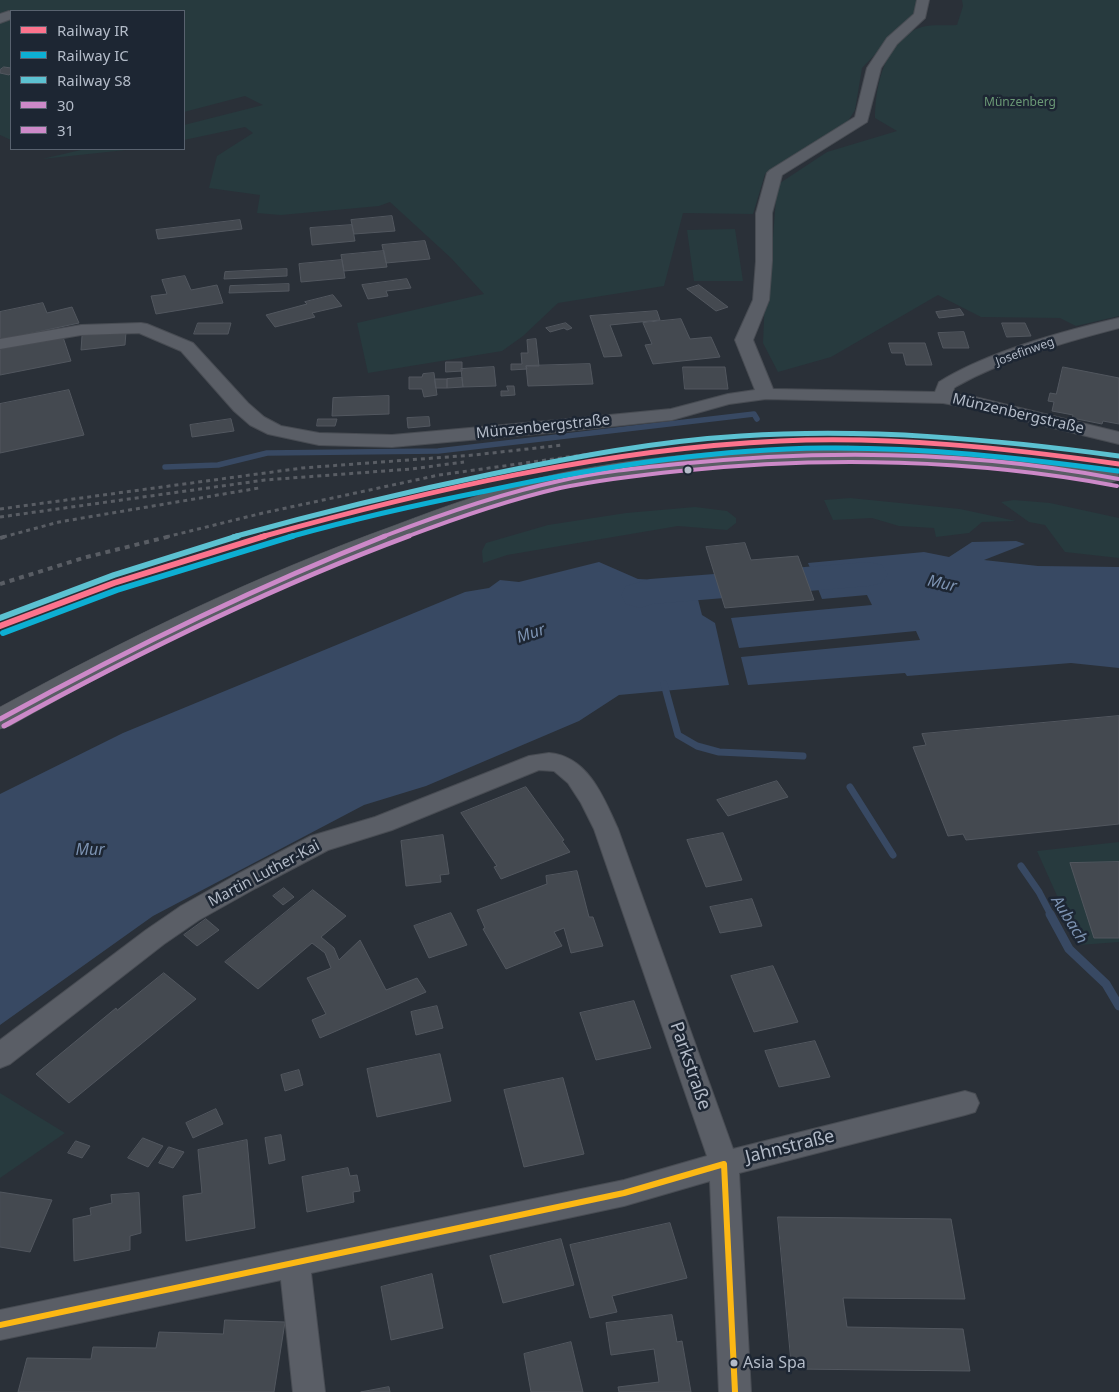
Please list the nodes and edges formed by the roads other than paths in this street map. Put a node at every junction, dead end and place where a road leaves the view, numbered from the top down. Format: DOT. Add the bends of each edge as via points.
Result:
graph roads {
  1 [pos="923,0"];
  2 [pos="1119,323"];
  3 [pos="0,344"];
  4 [pos="766,394"];
  5 [pos="943,398"];
  6 [pos="1119,438"];
  7 [pos="1110,476"];
  8 [pos="0,719"];
  9 [pos="563,764"];
  10 [pos="0,1056"];
  11 [pos="965,1103"];
  12 [pos="724,1164"];
  13 [pos="294,1264"];
  14 [pos="0,1325"];
  15 [pos="310,1392"];
  16 [pos="735,1392"];
  1 -- 4 [label="street" via="920,15 892,40 874,68 862,119 835,139 775,172 764,213 760,300 744,340"];
  2 -- 5 [label="street, Josefinweg" via="1081,332 956,378 945,386"];
  3 -- 4 [label="street, Münzenbergstraße" via="81,330 141,328 187,347 257,421 275,430 319,439 392,441 548,427 672,414 728,399"];
  4 -- 5 [label="street, Münzenbergstraße"];
  5 -- 6 [label="street, Münzenbergstraße"];
  7 -- 8 [label="main road" via="985,461 858,453 685,462 561,480 474,505 314,565 140,644"];
  9 -- 10 [label="street, Martin Luther-Kai" via="538,762 383,824 320,843 190,913"];
  9 -- 12 [label="street, Parkstraße" via="579,777 615,850"];
  11 -- 12 [label="street, Jahnstraße"];
  12 -- 13 [label="street, Jahnstraße" via="624,1193"];
  12 -- 16 [label="street, Parkstraße"];
  13 -- 14 [label="street, Jahnstraße"];
  13 -- 15 [label="street"];
}
